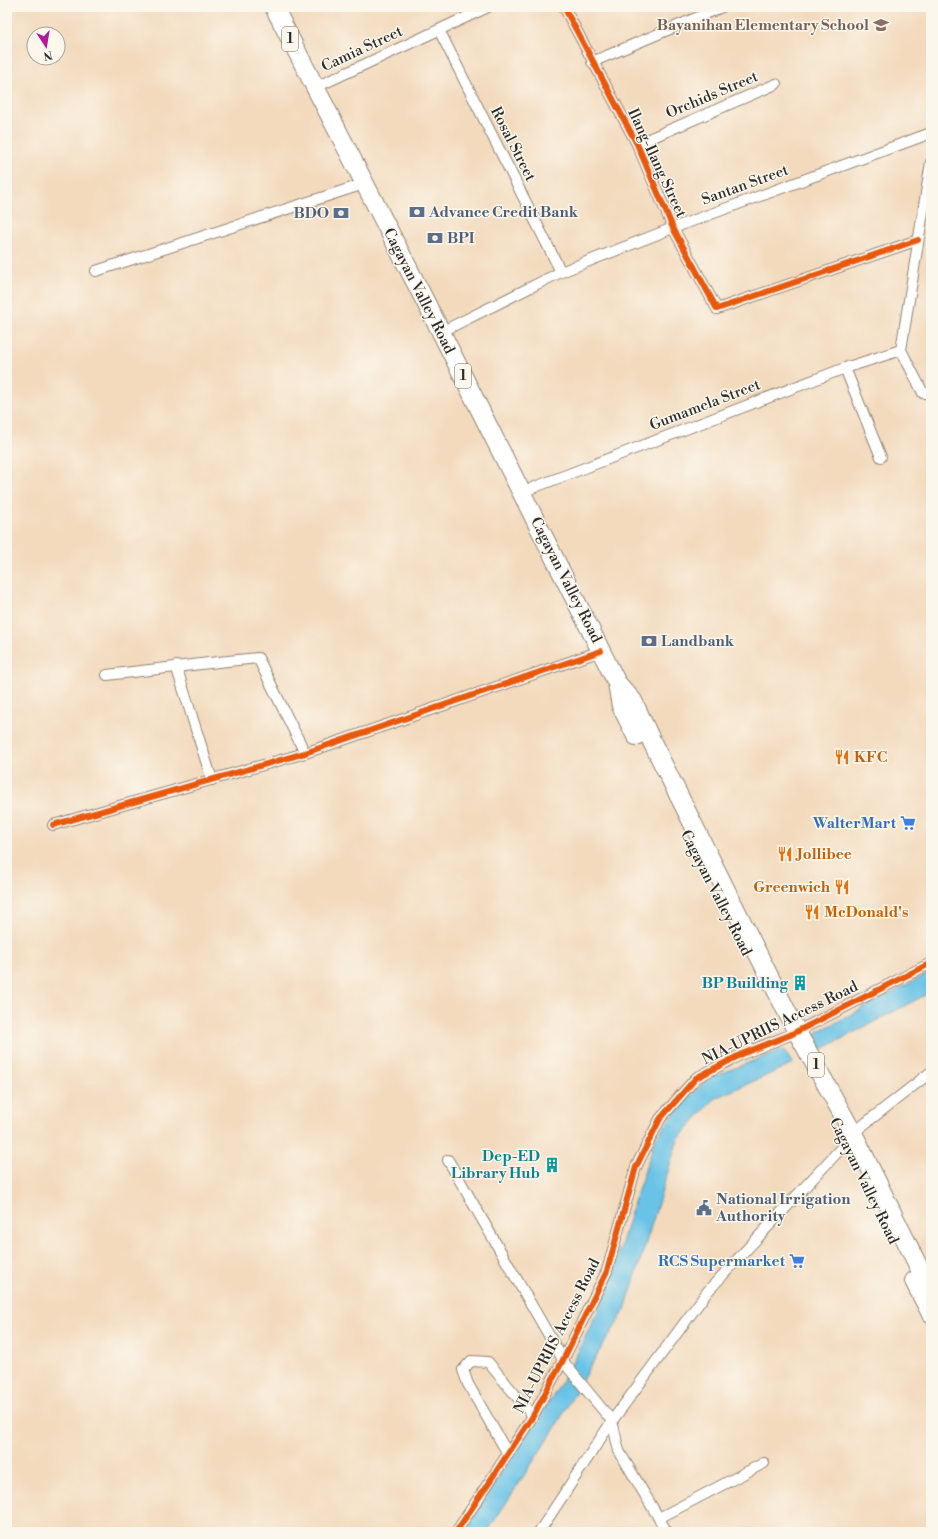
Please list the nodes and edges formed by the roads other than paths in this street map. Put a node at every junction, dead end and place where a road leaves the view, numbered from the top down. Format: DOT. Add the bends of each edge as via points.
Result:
graph roads {
  1 [pos="274,7"];
  2 [pos="488,7"];
  3 [pos="564,7"];
  4 [pos="722,7"];
  5 [pos="439,30"];
  6 [pos="592,62"];
  7 [pos="776,84"];
  8 [pos="314,88"];
  9 [pos="931,133"];
  10 [pos="637,144"];
  11 [pos="931,162"];
  12 [pos="364,184"];
  13 [pos="673,228"];
  14 [pos="918,240"];
  15 [pos="96,271"];
  16 [pos="561,272"];
  17 [pos="441,332"];
  18 [pos="900,350"];
  19 [pos="845,368"];
  20 [pos="931,393"];
  21 [pos="881,457"];
  22 [pos="522,492"];
  23 [pos="601,650"];
  24 [pos="176,666"];
  25 [pos="107,675"];
  26 [pos="305,753"];
  27 [pos="212,780"];
  28 [pos="53,825"];
  29 [pos="931,964"];
  30 [pos="794,1033"];
  31 [pos="931,1072"];
  32 [pos="849,1139"];
  33 [pos="448,1160"];
  34 [pos="931,1292"];
  35 [pos="931,1314"];
  36 [pos="564,1363"];
  37 [pos="534,1416"];
  38 [pos="612,1420"];
  39 [pos="508,1454"];
  40 [pos="764,1463"];
  41 [pos="659,1518"];
  42 [pos="456,1532"];
  43 [pos="539,1532"];
  44 [pos="667,1532"];
  1 -- 8 [label="highway, Cagayan Valley Road / 1"];
  2 -- 5 [label="street, Camia Street"];
  3 -- 6 [label="street, Ilang-Ilang Street"];
  4 -- 6 [label="street"];
  5 -- 8 [label="street, Camia Street"];
  5 -- 16 [label="street, Rosal Street"];
  6 -- 10 [label="street, Ilang-Ilang Street"];
  7 -- 10 [label="street, Orchids Street"];
  8 -- 12 [label="highway, Cagayan Valley Road / 1"];
  9 -- 13 [label="street, Santan Street"];
  10 -- 13 [label="street, Ilang-Ilang Street"];
  11 -- 14 [label="street"];
  12 -- 15 [label="street"];
  12 -- 17 [label="highway, Cagayan Valley Road / 1"];
  13 -- 14 [label="street, Ilang-Ilang Street" via="716,309"];
  13 -- 16 [label="street, Santan Street"];
  14 -- 18 [label="street"];
  16 -- 17 [label="street, Santan Street"];
  17 -- 22 [label="highway, Cagayan Valley Road / 1"];
  18 -- 19 [label="street, Gumamela Street"];
  18 -- 20 [label="street" via="923,393"];
  19 -- 21 [label="street"];
  19 -- 22 [label="street, Gumamela Street"];
  22 -- 23 [label="highway, Cagayan Valley Road / 1"];
  23 -- 26 [label="street"];
  23 -- 30 [label="highway, Cagayan Valley Road / 1" via="617,683 621,706 640,744 688,839"];
  24 -- 25 [label="street"];
  24 -- 26 [label="street" via="258,658"];
  24 -- 27 [label="street"];
  26 -- 27 [label="street"];
  27 -- 28 [label="street"];
  29 -- 30 [label="street, NIA-UPRIIS Access Road"];
  30 -- 32 [label="highway, Cagayan Valley Road / 1" via="830,1110"];
  30 -- 36 [label="street, NIA-UPRIIS Access Road" via="742,1054 696,1078 660,1119 636,1167 607,1271"];
  31 -- 32 [label="street"];
  32 -- 34 [label="highway, Cagayan Valley Road / 1"];
  32 -- 35 [label="highway, Cagayan Valley Road / 1" via="876,1202"];
  32 -- 38 [label="street" via="708,1291"];
  33 -- 36 [label="street"];
  36 -- 37 [label="street, NIA-UPRIIS Access Road"];
  36 -- 38 [label="street"];
  37 -- 39 [label="street, NIA-UPRIIS Access Road"];
  37 -- 39 [label="street" via="488,1362 471,1361 463,1370 468,1384"];
  38 -- 41 [label="street" via="619,1451"];
  38 -- 43 [label="street"];
  39 -- 42 [label="street, NIA-UPRIIS Access Road"];
  40 -- 41 [label="street"];
  41 -- 44 [label="street"];
}
